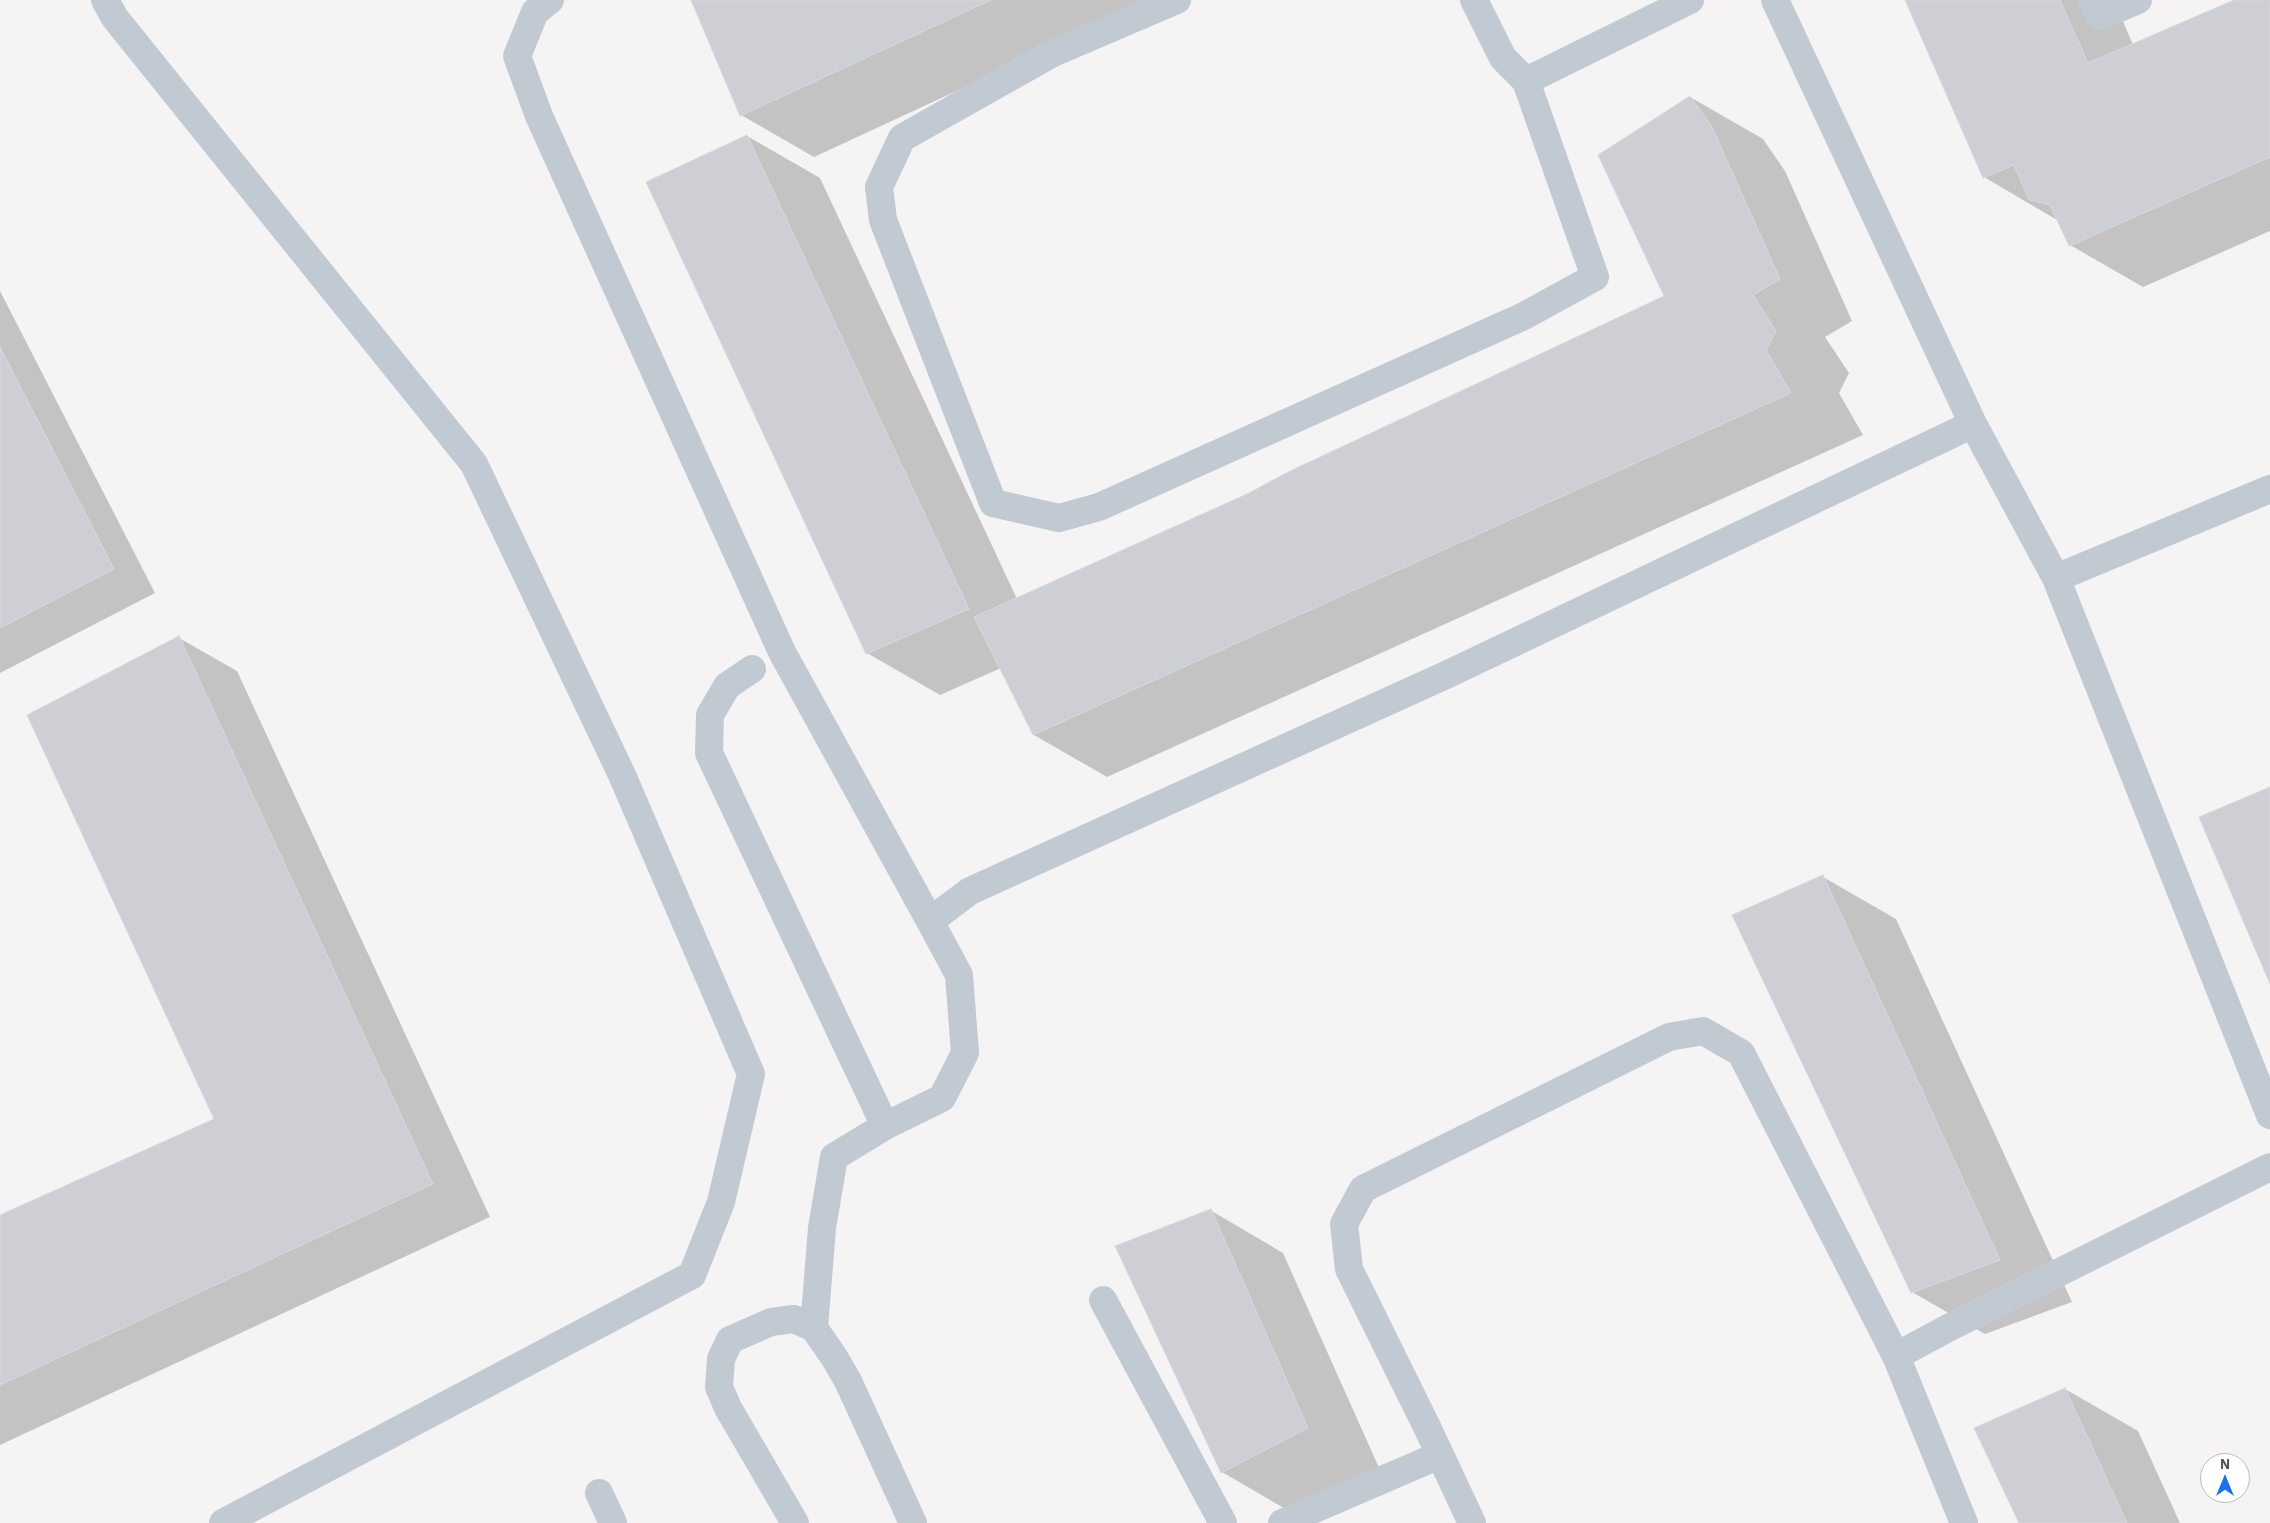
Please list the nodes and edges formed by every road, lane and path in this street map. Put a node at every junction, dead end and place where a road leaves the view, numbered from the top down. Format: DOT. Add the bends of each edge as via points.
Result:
graph roads {
  1 [pos="105,0"];
  2 [pos="550,0"];
  3 [pos="1177,0"];
  4 [pos="1474,0"];
  5 [pos="1690,0"];
  6 [pos="1775,0"];
  7 [pos="2092,0"];
  8 [pos="2138,0"];
  9 [pos="1526,81"];
  10 [pos="1973,424"];
  11 [pos="2270,489"];
  12 [pos="2056,578"];
  13 [pos="752,669"];
  14 [pos="930,921"];
  15 [pos="2270,1115"];
  16 [pos="885,1126"];
  17 [pos="2270,1168"];
  18 [pos="1104,1300"];
  19 [pos="814,1328"];
  20 [pos="1896,1356"];
  21 [pos="1440,1455"];
  22 [pos="599,1493"];
  23 [pos="223,1523"];
  24 [pos="613,1523"];
  25 [pos="795,1523"];
  26 [pos="913,1523"];
  27 [pos="1223,1523"];
  28 [pos="1282,1523"];
  29 [pos="1472,1523"];
  30 [pos="1964,1523"];
  1 -- 23 [label="street" via="115,18 474,464 622,775 751,1074 721,1202 692,1275"];
  2 -- 14 [label="street" via="535,12 517,56 539,116 782,652"];
  3 -- 9 [label="street" via="1051,54 902,138 879,187 883,220 993,503 1060,518 1100,507 1524,316 1595,277"];
  4 -- 9 [label="street" via="1503,58"];
  5 -- 9 [label="street"];
  6 -- 10 [label="street"];
  7 -- 8 [label="street" via="2100,16"];
  10 -- 12 [label="street"];
  10 -- 14 [label="street" via="1446,676 970,891"];
  11 -- 12 [label="street"];
  12 -- 15 [label="street"];
  13 -- 16 [label="street" via="727,686 710,715 709,753"];
  14 -- 16 [label="street" via="959,975 965,1053 942,1098"];
  16 -- 19 [label="street" via="834,1157 822,1228"];
  17 -- 20 [label="street"];
  18 -- 27 [label="street"];
  19 -- 25 [label="street" via="794,1320 771,1322 730,1340 721,1359 719,1387 728,1408"];
  19 -- 26 [label="street" via="848,1382"];
  20 -- 21 [label="street" via="1741,1053 1703,1031 1669,1037 1363,1189 1344,1224 1349,1269"];
  20 -- 30 [label="street"];
  21 -- 28 [label="street"];
  21 -- 29 [label="street"];
  22 -- 24 [label="street"];
}
